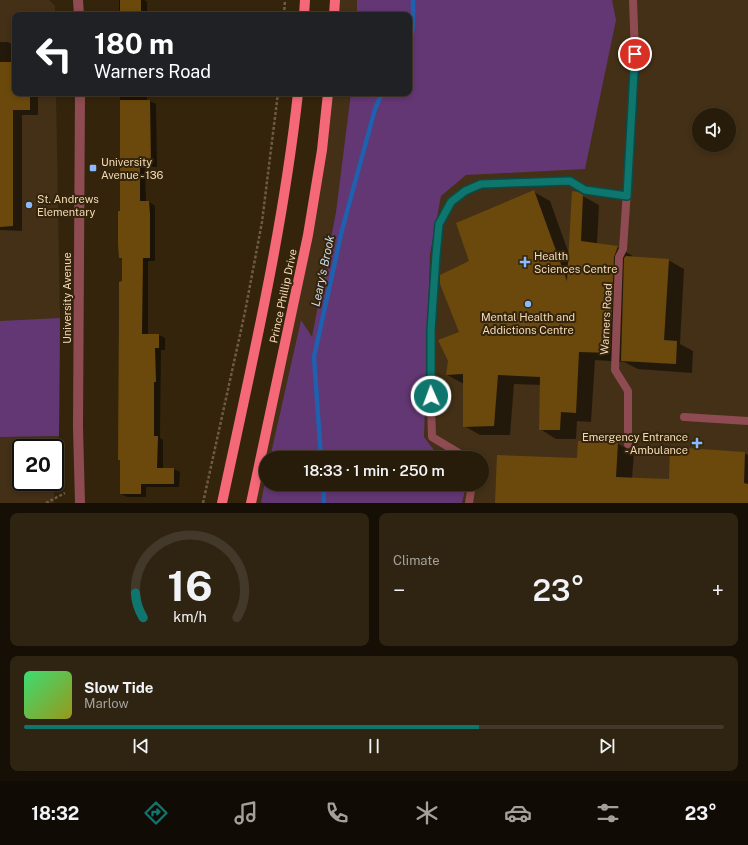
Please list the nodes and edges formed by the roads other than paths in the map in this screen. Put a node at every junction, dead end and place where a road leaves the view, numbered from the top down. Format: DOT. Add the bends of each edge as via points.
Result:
graph roads {
  1 [pos="78,0"];
  2 [pos="305,0"];
  3 [pos="335,0"];
  4 [pos="632,0"];
  5 [pos="79,12"];
  6 [pos="304,12"];
  7 [pos="334,12"];
  8 [pos="80,96"];
  9 [pos="298,96"];
  10 [pos="328,96"];
  11 [pos="627,196"];
  12 [pos="684,417"];
  13 [pos="748,421"];
  14 [pos="628,444"];
  15 [pos="455,451"];
  16 [pos="471,491"];
  17 [pos="80,503"];
  18 [pos="222,503"];
  19 [pos="251,503"];
  20 [pos="468,503"];
  1 -- 5 [label="street"];
  2 -- 6 [label="main road"];
  3 -- 7 [label="main road"];
  4 -- 11 [label="lane, Warners Road" via="635,54"];
  8 -- 17 [label="street, University Avenue"];
  9 -- 18 [label="main road, Prince Phillip Drive" via="283,206"];
  10 -- 19 [label="main road, Prince Phillip Drive" via="310,228"];
  11 -- 14 [label="lane, Warners Road" via="623,249 620,257 614,370 628,391"];
  11 -- 15 [label="lane" via="585,190 570,181 481,184 465,191 451,202 439,224 430,361 432,437"];
  12 -- 13 [label="lane"];
  16 -- 20 [label="lane"];
}
